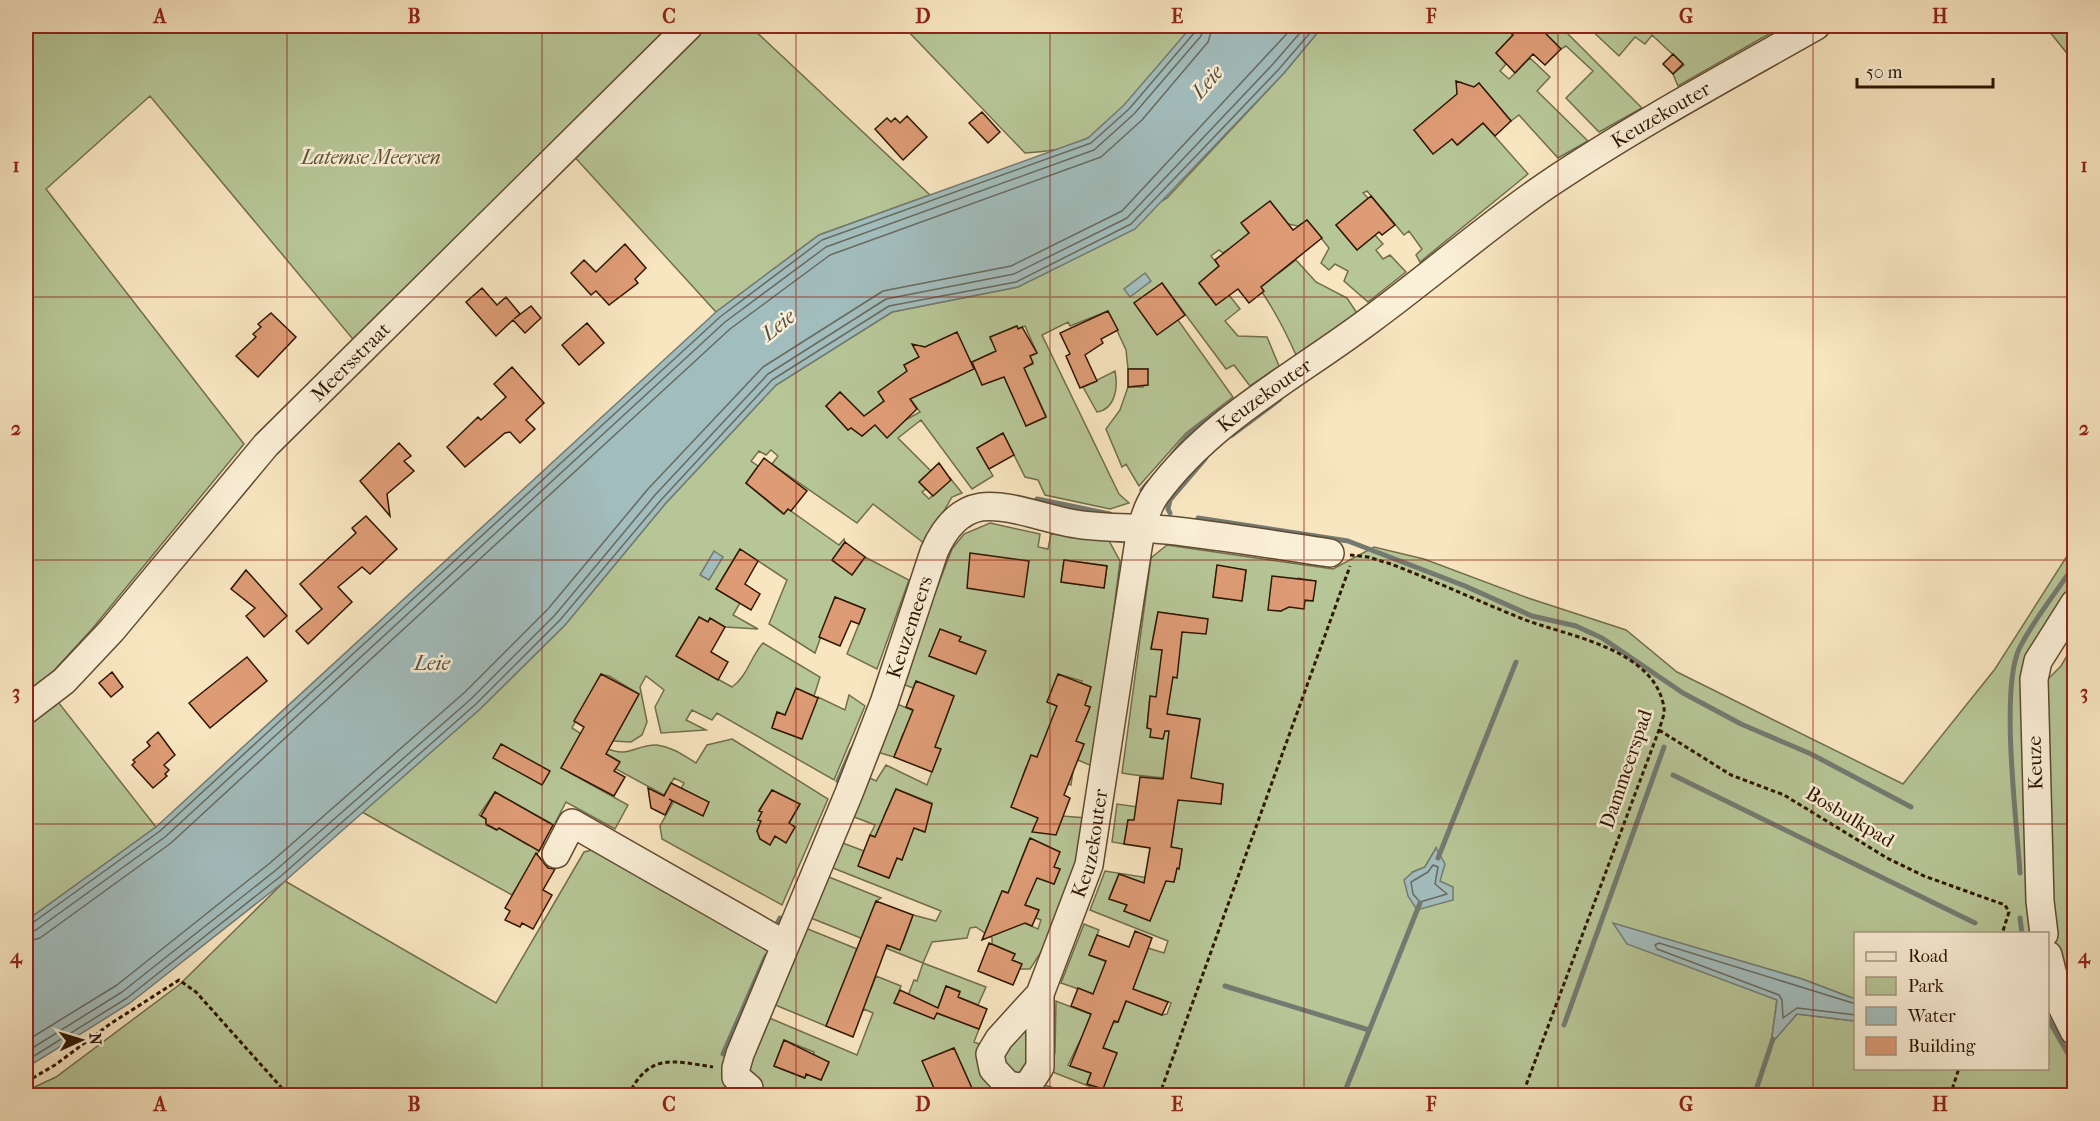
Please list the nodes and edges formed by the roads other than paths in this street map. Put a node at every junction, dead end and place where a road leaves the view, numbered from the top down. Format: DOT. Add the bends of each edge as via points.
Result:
graph roads {
  1 [pos="689,26"];
  2 [pos="1816,26"];
  3 [pos="1142,529"];
  4 [pos="1342,554"];
  5 [pos="2074,604"];
  6 [pos="26,710"];
  7 [pos="555,854"];
  8 [pos="2044,932"];
  9 [pos="784,944"];
  10 [pos="2049,959"];
  11 [pos="1040,994"];
  12 [pos="2074,1031"];
  13 [pos="742,1078"];
  1 -- 6 [label="street, Meersstraat" via="266,445 112,630 64,681"];
  2 -- 3 [label="street, Keuzekouter" via="1602,149 1551,183 1371,320 1247,406 1180,465 1155,496"];
  3 -- 4 [label="street, Keuzemeers"];
  3 -- 9 [label="street, Keuzemeers" via="1075,524 996,507 965,512 948,527 934,552 884,703 849,793"];
  3 -- 11 [label="street, Keuzekouter" via="1089,865"];
  5 -- 8 [label="street, Keuze" via="2038,661 2034,680"];
  7 -- 9 [label="street" via="572,823"];
  9 -- 13 [label="street, Keuzemeers"];
  10 -- 12 [label="street" via="2061,1003"];
}
